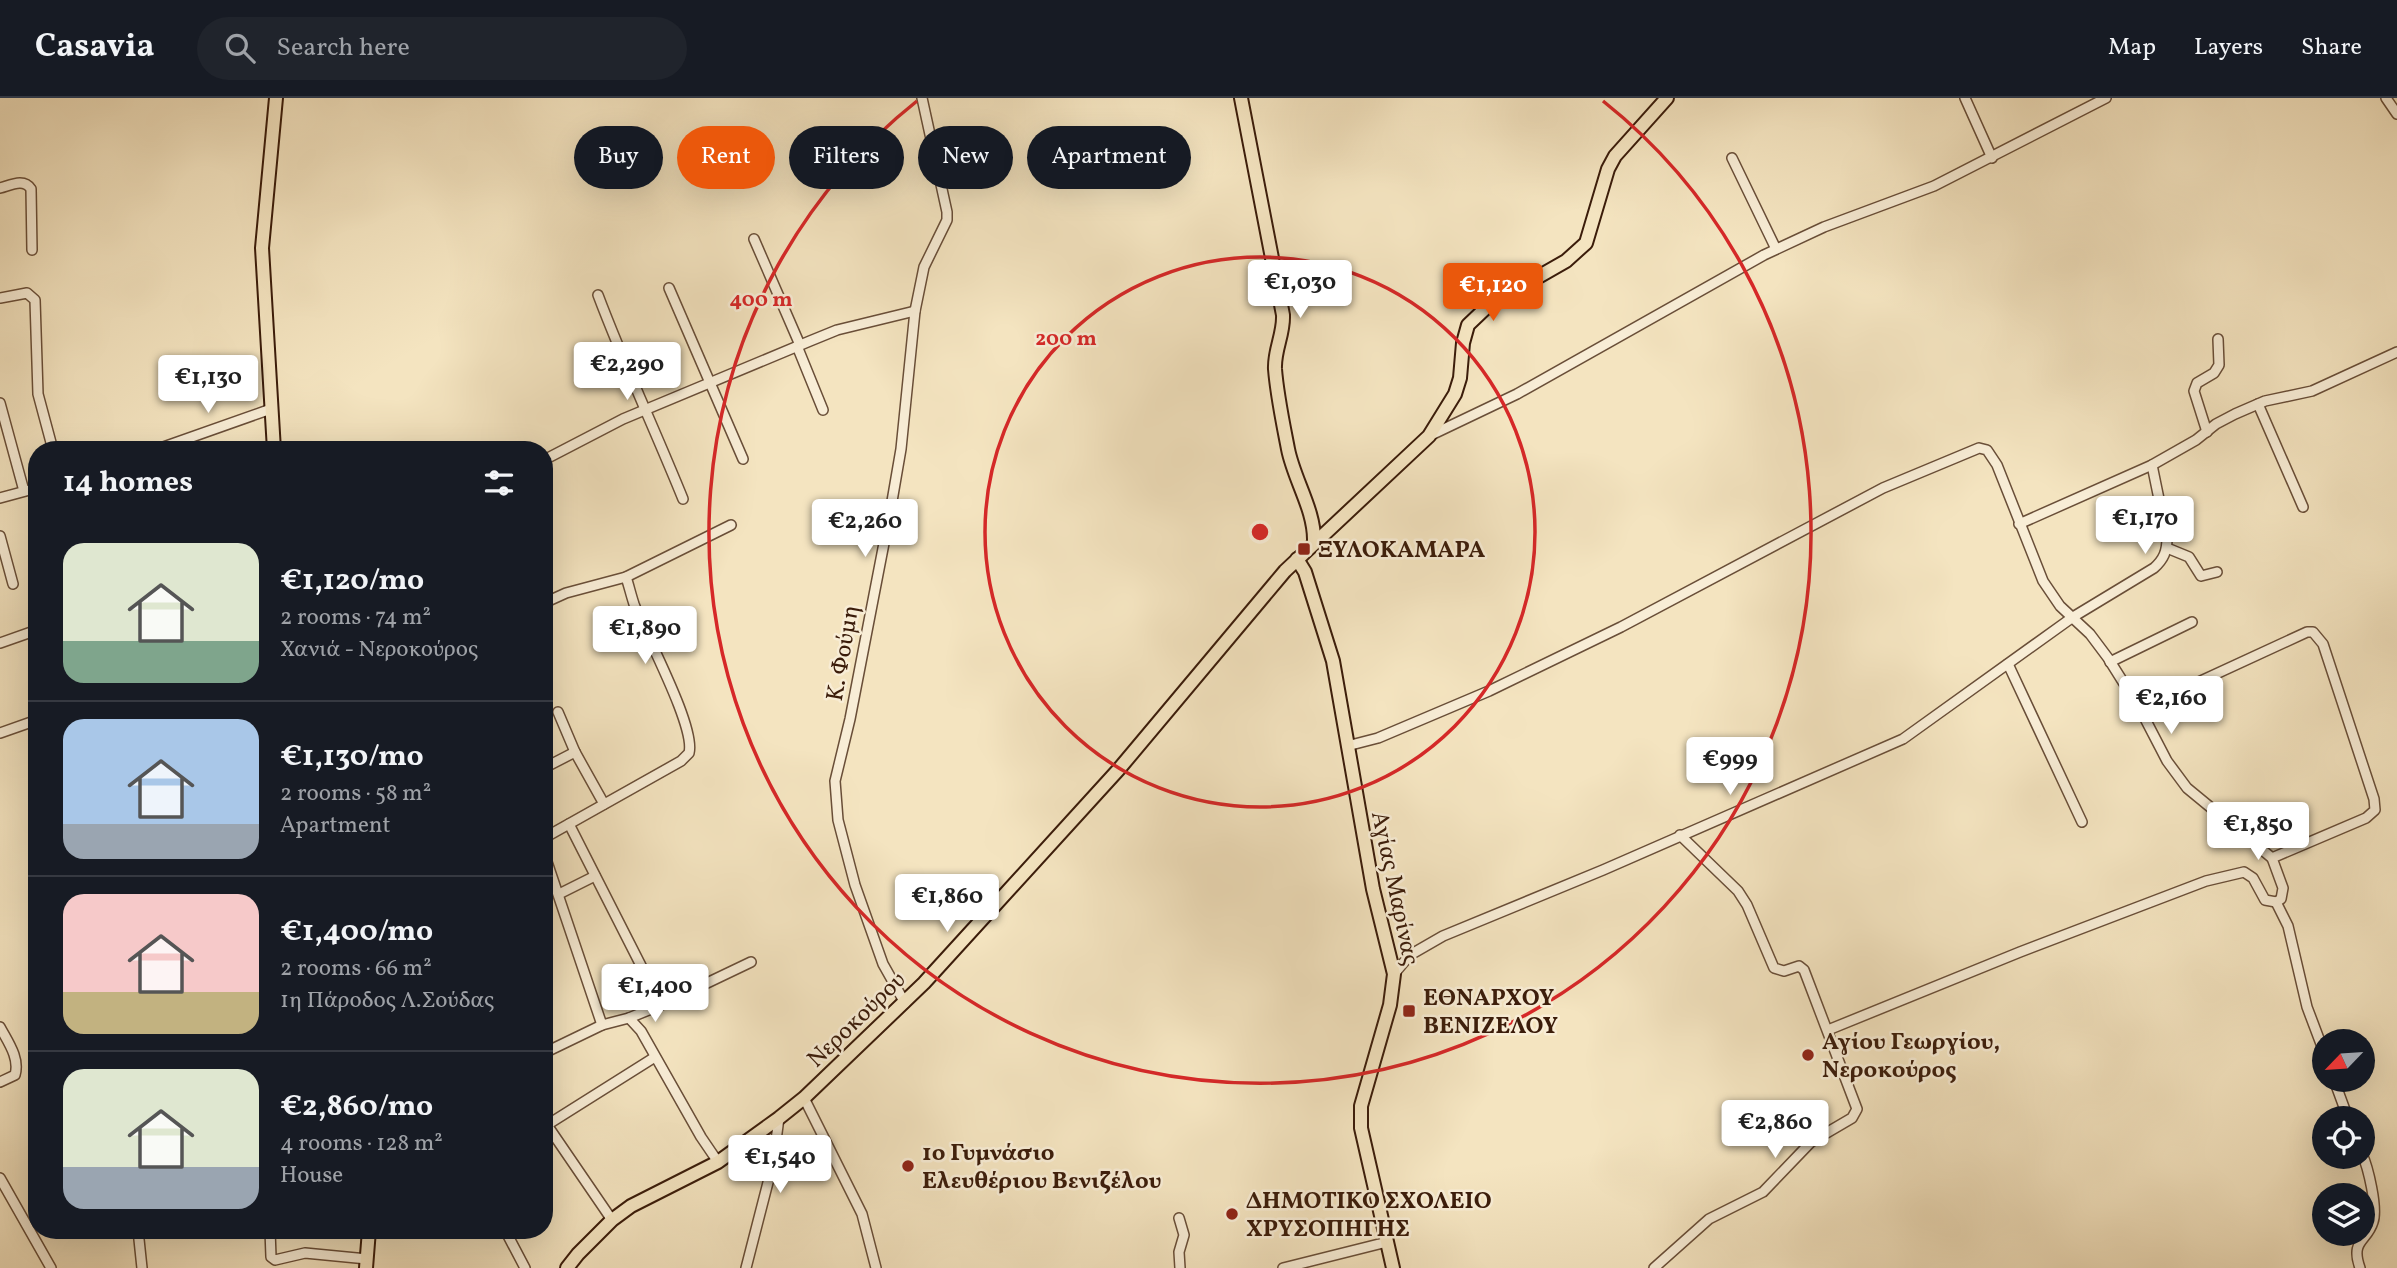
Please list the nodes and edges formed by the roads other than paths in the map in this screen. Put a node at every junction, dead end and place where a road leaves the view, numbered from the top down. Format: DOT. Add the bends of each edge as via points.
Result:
graph roads {
  1 [pos="276,98"];
  2 [pos="922,98"];
  3 [pos="1241,98"];
  4 [pos="1667,98"];
  5 [pos="1965,98"];
  6 [pos="2106,98"];
  7 [pos="2386,98"];
  8 [pos="2397,114"];
  9 [pos="1732,158"];
  10 [pos="1992,158"];
  11 [pos="0,188"];
  12 [pos="754,239"];
  13 [pos="1776,249"];
  14 [pos="32,250"];
  15 [pos="669,288"];
  16 [pos="598,295"];
  17 [pos="0,298"];
  18 [pos="915,311"];
  19 [pos="2218,339"];
  20 [pos="798,346"];
  21 [pos="2397,352"];
  22 [pos="708,382"];
  23 [pos="0,403"];
  24 [pos="2258,404"];
  25 [pos="271,409"];
  26 [pos="646,409"];
  27 [pos="823,410"];
  28 [pos="2207,432"];
  29 [pos="1429,436"];
  30 [pos="51,441"];
  31 [pos="180,441"];
  32 [pos="273,441"];
  33 [pos="553,455"];
  34 [pos="743,458"];
  35 [pos="2152,465"];
  36 [pos="28,490"];
  37 [pos="24,491"];
  38 [pos="0,498"];
  39 [pos="683,499"];
  40 [pos="2303,507"];
  41 [pos="2018,524"];
  42 [pos="731,526"];
  43 [pos="0,536"];
  44 [pos="1314,542"];
  45 [pos="2167,548"];
  46 [pos="1297,559"];
  47 [pos="2217,572"];
  48 [pos="626,578"];
  49 [pos="13,584"];
  50 [pos="553,599"];
  51 [pos="2073,617"];
  52 [pos="2192,622"];
  53 [pos="28,633"];
  54 [pos="0,643"];
  55 [pos="2110,662"];
  56 [pos="2008,664"];
  57 [pos="2140,709"];
  58 [pos="558,712"];
  59 [pos="28,723"];
  60 [pos="0,733"];
  61 [pos="1347,746"];
  62 [pos="575,752"];
  63 [pos="553,763"];
  64 [pos="604,804"];
  65 [pos="2082,822"];
  66 [pos="569,824"];
  67 [pos="553,833"];
  68 [pos="1680,835"];
  69 [pos="2272,858"];
  70 [pos="595,876"];
  71 [pos="553,878"];
  72 [pos="559,894"];
  73 [pos="2276,902"];
  74 [pos="751,962"];
  75 [pos="1394,974"];
  76 [pos="905,1003"];
  77 [pos="661,1004"];
  78 [pos="629,1018"];
  79 [pos="603,1025"];
  80 [pos="0,1027"];
  81 [pos="2315,1029"];
  82 [pos="1828,1030"];
  83 [pos="553,1049"];
  84 [pos="655,1058"];
  85 [pos="0,1082"];
  86 [pos="804,1098"];
  87 [pos="553,1118"];
  88 [pos="779,1118"];
  89 [pos="553,1135"];
  90 [pos="718,1162"];
  91 [pos="2366,1169"];
  92 [pos="0,1178"];
  93 [pos="1179,1218"];
  94 [pos="612,1220"];
  95 [pos="28,1227"];
  96 [pos="35,1239"];
  97 [pos="139,1239"];
  98 [pos="270,1239"];
  99 [pos="368,1239"];
  100 [pos="510,1239"];
  101 [pos="1387,1242"];
  102 [pos="366,1263"];
  103 [pos="51,1268"];
  104 [pos="142,1268"];
  105 [pos="525,1268"];
  106 [pos="567,1268"];
  107 [pos="746,1268"];
  108 [pos="876,1268"];
  109 [pos="1180,1268"];
  110 [pos="1283,1268"];
  111 [pos="1393,1268"];
  112 [pos="1654,1268"];
  113 [pos="2360,1268"];
  1 -- 25 [label="main road" via="262,248"];
  2 -- 18 [label="street, Κ. Φούμη" via="947,212 924,267"];
  3 -- 44 [label="main road" via="1283,315 1275,368 1286,437 1295,478 1314,526"];
  4 -- 29 [label="main road, Νεροκούρου" via="1615,156 1586,243 1566,261 1489,305 1468,325 1455,394"];
  5 -- 10 [label="street"];
  6 -- 10 [label="street"];
  7 -- 8 [label="street"];
  9 -- 13 [label="street"];
  10 -- 13 [label="street"];
  11 -- 14 [label="street" via="22,182 31,189"];
  12 -- 20 [label="street"];
  13 -- 29 [label="street" via="1517,394"];
  15 -- 22 [label="street"];
  16 -- 26 [label="street"];
  17 -- 30 [label="street" via="27,293 35,300 38,394"];
  18 -- 20 [label="street" via="836,330"];
  18 -- 76 [label="street, Κ. Φούμη" via="901,449 835,781 838,820 855,885 883,964"];
  19 -- 28 [label="street" via="2219,365 2194,391"];
  20 -- 22 [label="street"];
  20 -- 27 [label="street"];
  21 -- 24 [label="street" via="2312,391"];
  22 -- 26 [label="street"];
  22 -- 34 [label="street"];
  23 -- 37 [label="street"];
  24 -- 28 [label="street"];
  24 -- 40 [label="street"];
  25 -- 31 [label="street"];
  25 -- 32 [label="main road"];
  26 -- 33 [label="street"];
  26 -- 39 [label="street"];
  28 -- 35 [label="street"];
  29 -- 44 [label="main road, Νεροκούρου"];
  35 -- 41 [label="street"];
  35 -- 45 [label="street"];
  36 -- 37 [label="street"];
  37 -- 38 [label="street"];
  41 -- 51 [label="street" via="2043,581"];
  41 -- 61 [label="street" via="1997,465 1987,450 1979,448 1883,488 1621,627 1489,691 1378,738"];
  42 -- 48 [label="street"];
  43 -- 49 [label="street"];
  44 -- 46 [label="main road, Νεροκούρου"];
  45 -- 47 [label="street" via="2189,557 2201,576"];
  45 -- 51 [label="street" via="2154,568"];
  46 -- 61 [label="main road, Αγίας Μαρίνας" via="1333,661"];
  46 -- 76 [label="main road, Νεροκούρου" via="1119,769"];
  48 -- 50 [label="street"];
  48 -- 64 [label="street" via="675,696 690,740 689,753"];
  51 -- 55 [label="street"];
  51 -- 56 [label="street"];
  52 -- 55 [label="street"];
  53 -- 54 [label="street"];
  55 -- 57 [label="street"];
  56 -- 65 [label="street"];
  56 -- 68 [label="street" via="1903,739"];
  57 -- 69 [label="street" via="2177,777"];
  57 -- 69 [label="street" via="2307,632 2318,636 2375,810"];
  58 -- 62 [label="street"];
  59 -- 60 [label="street"];
  61 -- 75 [label="main road, Αγίας Μαρίνας"];
  62 -- 63 [label="street"];
  62 -- 64 [label="street"];
  64 -- 66 [label="street"];
  66 -- 67 [label="street"];
  66 -- 70 [label="street"];
  68 -- 75 [label="street" via="1443,936 1410,955"];
  68 -- 82 [label="street" via="1738,891 1774,968 1784,971 1799,966 1804,970"];
  69 -- 73 [label="street" via="2283,888"];
  70 -- 72 [label="street"];
  70 -- 77 [label="street"];
  71 -- 72 [label="street"];
  72 -- 79 [label="street"];
  73 -- 81 [label="street" via="2288,926"];
  73 -- 82 [label="street" via="2265,900 2253,878 2244,872 2217,878"];
  74 -- 77 [label="street"];
  75 -- 101 [label="main road, Αγίας Μαρίνας" via="1361,1106 1361,1128"];
  76 -- 86 [label="main road, Νεροκούρου"];
  77 -- 78 [label="street"];
  78 -- 79 [label="street"];
  78 -- 84 [label="street"];
  79 -- 83 [label="street"];
  80 -- 85 [label="street" via="17,1066 15,1075"];
  82 -- 112 [label="street" via="1857,1103 1856,1113 1811,1142 1763,1192 1709,1219"];
  84 -- 87 [label="street"];
  84 -- 90 [label="street"];
  86 -- 88 [label="main road, Νεροκούρου"];
  86 -- 108 [label="street" via="862,1214"];
  88 -- 90 [label="main road, Νεροκούρου"];
  88 -- 107 [label="street" via="774,1163"];
  89 -- 94 [label="street"];
  90 -- 94 [label="main road, Νεροκούρου"];
  91 -- 113 [label="street" via="2374,1205 2373,1222 2358,1244"];
  92 -- 95 [label="street"];
  93 -- 109 [label="street" via="1184,1235"];
  94 -- 106 [label="main road, Νεροκούρου"];
  96 -- 103 [label="street"];
  97 -- 104 [label="street"];
  98 -- 102 [label="street" via="275,1261 305,1253"];
  99 -- 102 [label="main road"];
  100 -- 105 [label="street"];
  101 -- 110 [label="street"];
  101 -- 111 [label="main road, Αγίας Μαρίνας"];
}
